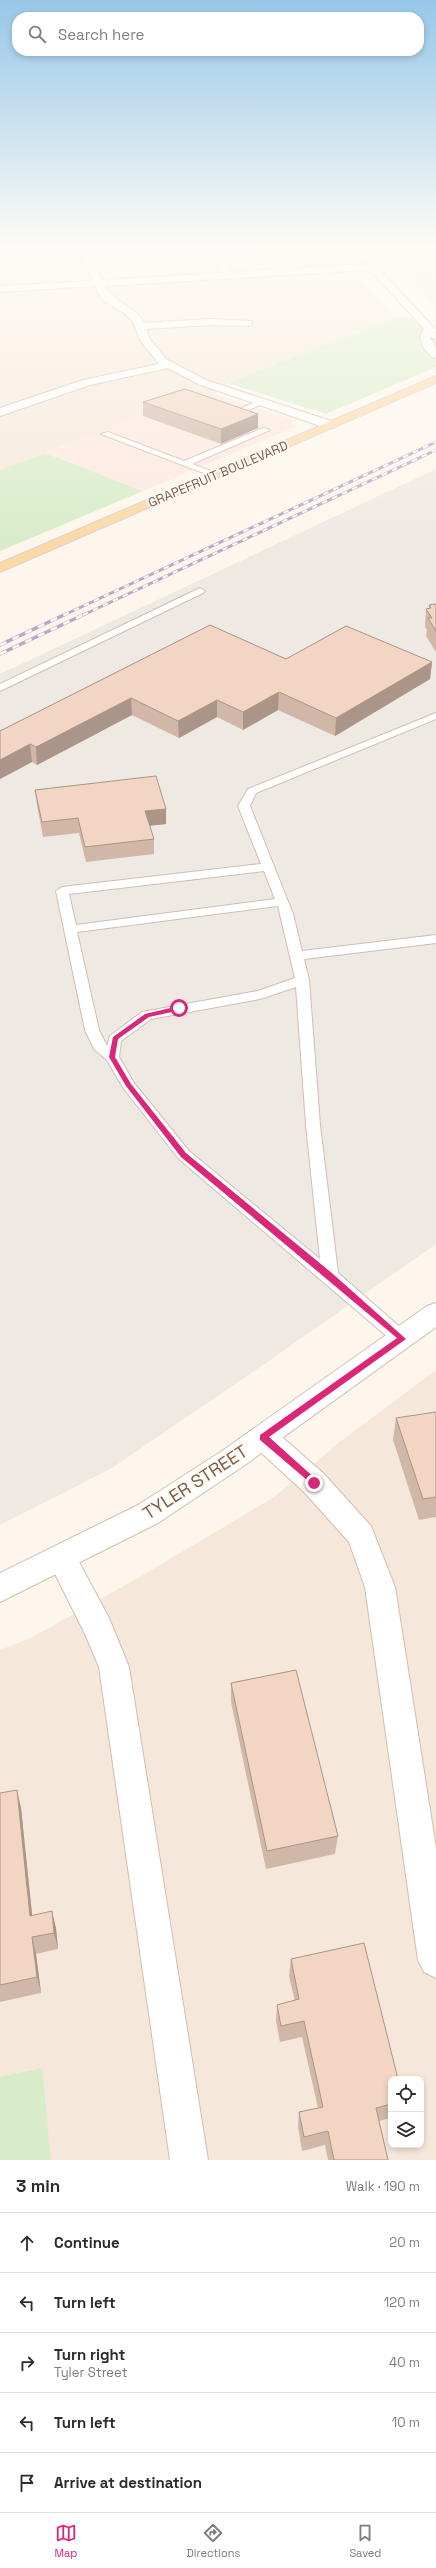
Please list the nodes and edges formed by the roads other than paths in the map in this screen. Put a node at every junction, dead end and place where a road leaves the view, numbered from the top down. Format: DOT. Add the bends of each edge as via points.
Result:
graph roads {
  1 [pos="149,345"];
  2 [pos="428,345"];
  3 [pos="436,355"];
  4 [pos="168,365"];
  5 [pos="436,380"];
  6 [pos="262,402"];
  7 [pos="0,412"];
  8 [pos="232,415"];
  9 [pos="330,425"];
  10 [pos="266,430"];
  11 [pos="105,434"];
  12 [pos="184,464"];
  13 [pos="214,475"];
  14 [pos="0,568"];
  15 [pos="200,591"];
  16 [pos="0,688"];
  17 [pos="435,716"];
  18 [pos="268,867"];
  19 [pos="282,902"];
  20 [pos="71,929"];
  21 [pos="436,939"];
  22 [pos="296,956"];
  23 [pos="302,980"];
  24 [pos="112,1057"];
  25 [pos="330,1276"];
  26 [pos="436,1313"];
  27 [pos="402,1339"];
  28 [pos="263,1437"];
  29 [pos="62,1558"];
  30 [pos="0,1588"];
  31 [pos="436,1960"];
  32 [pos="189,2160"];
  1 -- 4 [label="street"];
  2 -- 3 [label="street"];
  4 -- 6 [label="street" via="202,382"];
  4 -- 7 [label="street" via="87,382"];
  5 -- 9 [label="main road, GRAPEFRUIT BOULEVARD"];
  6 -- 8 [label="lane"];
  6 -- 9 [label="street"];
  9 -- 13 [label="main road, GRAPEFRUIT BOULEVARD"];
  10 -- 12 [label="lane"];
  11 -- 12 [label="lane"];
  12 -- 13 [label="lane"];
  13 -- 14 [label="main road, GRAPEFRUIT BOULEVARD"];
  15 -- 16 [label="lane"];
  17 -- 18 [label="lane" via="252,791 244,806"];
  18 -- 19 [label="lane"];
  18 -- 20 [label="lane" via="62,891"];
  19 -- 20 [label="lane"];
  19 -- 22 [label="lane"];
  20 -- 24 [label="lane" via="92,1030 99,1046"];
  21 -- 22 [label="lane"];
  22 -- 23 [label="lane"];
  23 -- 24 [label="lane" via="260,995 147,1015 115,1038"];
  23 -- 25 [label="lane" via="312,1125"];
  24 -- 25 [label="lane" via="129,1086 184,1155"];
  25 -- 27 [label="lane"];
  26 -- 27 [label="street, TYLER STREET"];
  27 -- 28 [label="street, TYLER STREET"];
  28 -- 29 [label="street, TYLER STREET" via="148,1514"];
  28 -- 31 [label="street" via="314,1483 361,1535 380,1587"];
  29 -- 30 [label="street, TYLER STREET"];
  29 -- 32 [label="street" via="98,1628 114,1667"];
}
